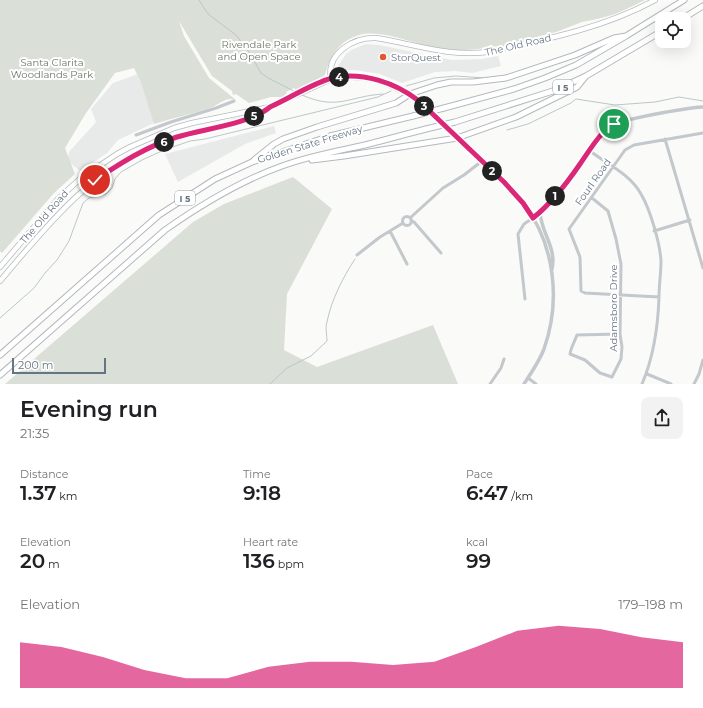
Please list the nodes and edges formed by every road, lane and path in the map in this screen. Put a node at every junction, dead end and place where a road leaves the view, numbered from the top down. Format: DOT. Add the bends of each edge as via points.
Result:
graph roads {
  1 [pos="655,0"];
  2 [pos="684,0"];
  3 [pos="703,6"];
  4 [pos="691,13"];
  5 [pos="655,35"];
  6 [pos="626,36"];
  7 [pos="586,76"];
  8 [pos="331,79"];
  9 [pos="410,94"];
  10 [pos="234,101"];
  11 [pos="270,107"];
  12 [pos="703,107"];
  13 [pos="703,133"];
  14 [pos="136,135"];
  15 [pos="456,138"];
  16 [pos="665,139"];
  17 [pos="590,151"];
  18 [pos="482,161"];
  19 [pos="252,162"];
  20 [pos="295,162"];
  21 [pos="613,166"];
  22 [pos="592,198"];
  23 [pos="540,212"];
  24 [pos="533,218"];
  25 [pos="411,220"];
  26 [pos="690,220"];
  27 [pos="403,223"];
  28 [pos="390,231"];
  29 [pos="654,231"];
  30 [pos="441,253"];
  31 [pos="357,255"];
  32 [pos="407,264"];
  33 [pos="0,267"];
  34 [pos="703,268"];
  35 [pos="552,270"];
  36 [pos="0,281"];
  37 [pos="620,294"];
  38 [pos="659,297"];
  39 [pos="525,299"];
  40 [pos="620,334"];
  41 [pos="0,355"];
  42 [pos="504,358"];
  43 [pos="703,360"];
  44 [pos="646,374"];
  45 [pos="0,375"];
  46 [pos="528,378"];
  47 [pos="490,384"];
  48 [pos="524,384"];
  49 [pos="536,384"];
  50 [pos="642,384"];
  51 [pos="671,384"];
  52 [pos="694,384"];
  1 -- 8 [label="main road, The Old Road" via="596,26 488,52 448,53 376,38 362,39 350,43 339,52 330,69"];
  2 -- 6 [label="highway, Golden State Freeway / I 5"];
  3 -- 4 [label="highway"];
  5 -- 7 [label="highway, Golden State Freeway / I 5"];
  6 -- 9 [label="highway" via="618,36 575,55 506,78 444,83"];
  6 -- 19 [label="highway, Golden State Freeway / I 5, bridge" via="576,65 514,89 330,136"];
  7 -- 15 [label="highway" via="577,86 516,117"];
  7 -- 20 [label="highway, Golden State Freeway / I 5, bridge" via="550,92 454,122"];
  8 -- 9 [label="main road" via="353,76 371,78"];
  8 -- 11 [label="main road"];
  9 -- 15 [label="main road"];
  9 -- 19 [label="highway" via="396,103 283,139"];
  10 -- 14 [label="street"];
  11 -- 33 [label="main road, The Old Road" via="174,128 117,154 89,172 62,195"];
  11 -- 36 [label="main road, The Old Road" via="243,120 157,144 121,162 75,196"];
  12 -- 17 [label="street" via="618,122 608,128"];
  13 -- 16 [label="street, Fourl Road"];
  15 -- 18 [label="street"];
  15 -- 20 [label="highway"];
  16 -- 21 [label="street, Fourl Road" via="634,145 625,150"];
  16 -- 26 [label="street"];
  17 -- 21 [label="street"];
  17 -- 23 [label="street" via="569,180"];
  18 -- 24 [label="street" via="508,186"];
  18 -- 25 [label="street" via="443,188"];
  19 -- 41 [label="highway, Golden State Freeway / I 5" via="215,179 159,215"];
  20 -- 45 [label="highway, Golden State Freeway / I 5" via="228,191 165,230"];
  21 -- 22 [label="street, Fourl Road"];
  21 -- 29 [label="street" via="641,193 650,213"];
  22 -- 37 [label="street, Adamsboro Drive" via="608,211 621,264"];
  22 -- 37 [label="street, Fourl Road" via="569,229 580,257 581,291"];
  23 -- 24 [label="street"];
  23 -- 35 [label="street" via="541,224 554,260"];
  24 -- 35 [label="street" via="544,242"];
  24 -- 39 [label="street" via="524,224 518,234"];
  25 -- 27 [label="street" via="409,225"];
  25 -- 27 [label="street" via="405,217"];
  25 -- 30 [label="street"];
  26 -- 29 [label="street"];
  26 -- 34 [label="street"];
  27 -- 28 [label="street"];
  28 -- 31 [label="street"];
  28 -- 32 [label="street"];
  29 -- 38 [label="street" via="661,262"];
  35 -- 46 [label="street" via="554,289 551,321 544,350"];
  37 -- 38 [label="street"];
  37 -- 40 [label="street, Adamsboro Drive"];
  38 -- 44 [label="street" via="654,344"];
  40 -- 40 [label="street, Adamsboro Drive" via="621,359 612,377 600,373 585,360 570,354 577,334"];
  42 -- 47 [label="street" via="501,368"];
  43 -- 52 [label="street"];
  44 -- 50 [label="street"];
  44 -- 51 [label="street"];
  46 -- 48 [label="street"];
  46 -- 49 [label="street"];
}
